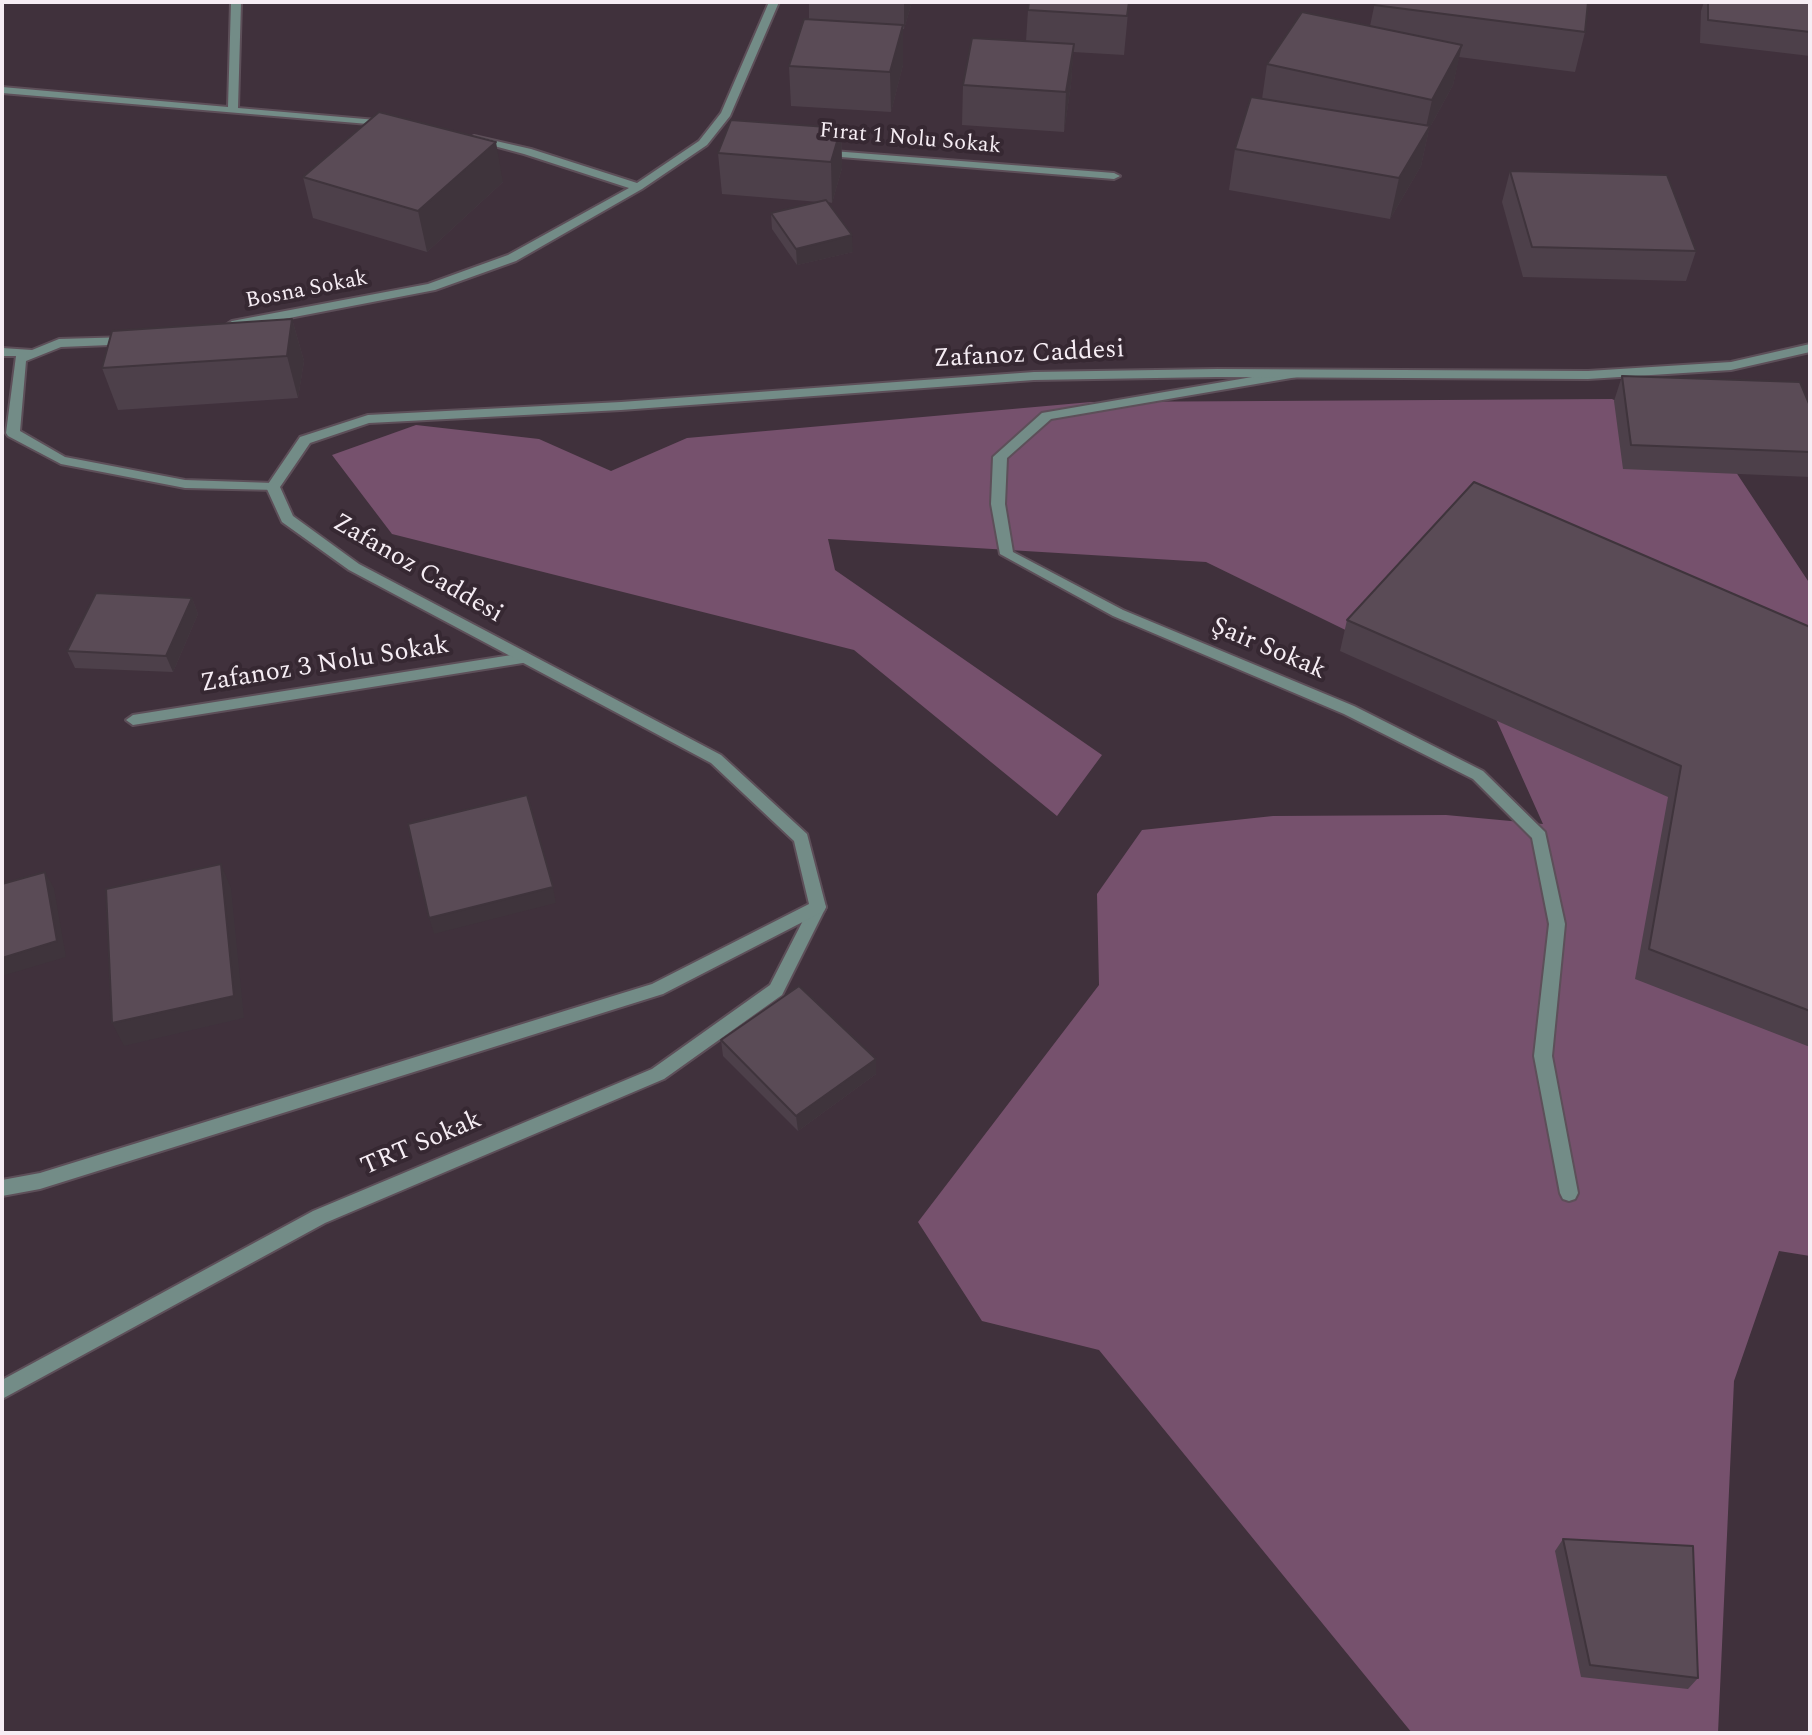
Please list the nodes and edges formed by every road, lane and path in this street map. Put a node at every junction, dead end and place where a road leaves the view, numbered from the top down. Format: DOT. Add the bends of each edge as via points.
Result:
graph roads {
  1 [pos="236,2"];
  2 [pos="774,2"];
  3 [pos="2,90"];
  4 [pos="233,111"];
  5 [pos="395,125"];
  6 [pos="456,134"];
  7 [pos="703,143"];
  8 [pos="718,144"];
  9 [pos="813,152"];
  10 [pos="1114,176"];
  11 [pos="638,187"];
  12 [pos="211,328"];
  13 [pos="150,338"];
  14 [pos="1810,348"];
  15 [pos="2,352"];
  16 [pos="36,353"];
  17 [pos="1295,373"];
  18 [pos="273,487"];
  19 [pos="524,658"];
  20 [pos="133,720"];
  21 [pos="818,907"];
  22 [pos="40,1181"];
  23 [pos="2,1188"];
  24 [pos="1569,1193"];
  25 [pos="2,1199"];
  26 [pos="2,1390"];
  1 -- 4 [label="street"];
  2 -- 7 [label="street, Bosna Sokak" via="726,114"];
  3 -- 4 [label="street"];
  4 -- 5 [label="street"];
  6 -- 11 [label="street"];
  7 -- 8 [label="street"];
  7 -- 11 [label="street, Bosna Sokak"];
  9 -- 10 [label="street, Fırat 1 Nolu Sokak"];
  11 -- 12 [label="street, Bosna Sokak" via="512,258 431,287"];
  13 -- 16 [label="street" via="59,343"];
  14 -- 17 [label="street, Zafanoz Caddesi" via="1731,366 1588,375"];
  15 -- 16 [label="street"];
  16 -- 18 [label="street" via="20,359 13,433 61,460 185,484"];
  17 -- 18 [label="street, Zafanoz Caddesi" via="1034,376 368,419 305,440"];
  17 -- 24 [label="street, Şair Sokak" via="1047,416 1000,457 998,504 1007,554 1118,613 1349,710 1478,775 1539,836 1557,924 1543,1056"];
  18 -- 19 [label="street, Zafanoz Caddesi" via="287,519 354,567"];
  19 -- 20 [label="street, Zafanoz 3 Nolu Sokak"];
  19 -- 21 [label="street, Zafanoz Caddesi" via="716,759 801,838"];
  21 -- 22 [label="street" via="657,989"];
  21 -- 26 [label="street, TRT Sokak" via="776,990 658,1074 319,1217"];
  22 -- 23 [label="street"];
  22 -- 25 [label="street"];
}
